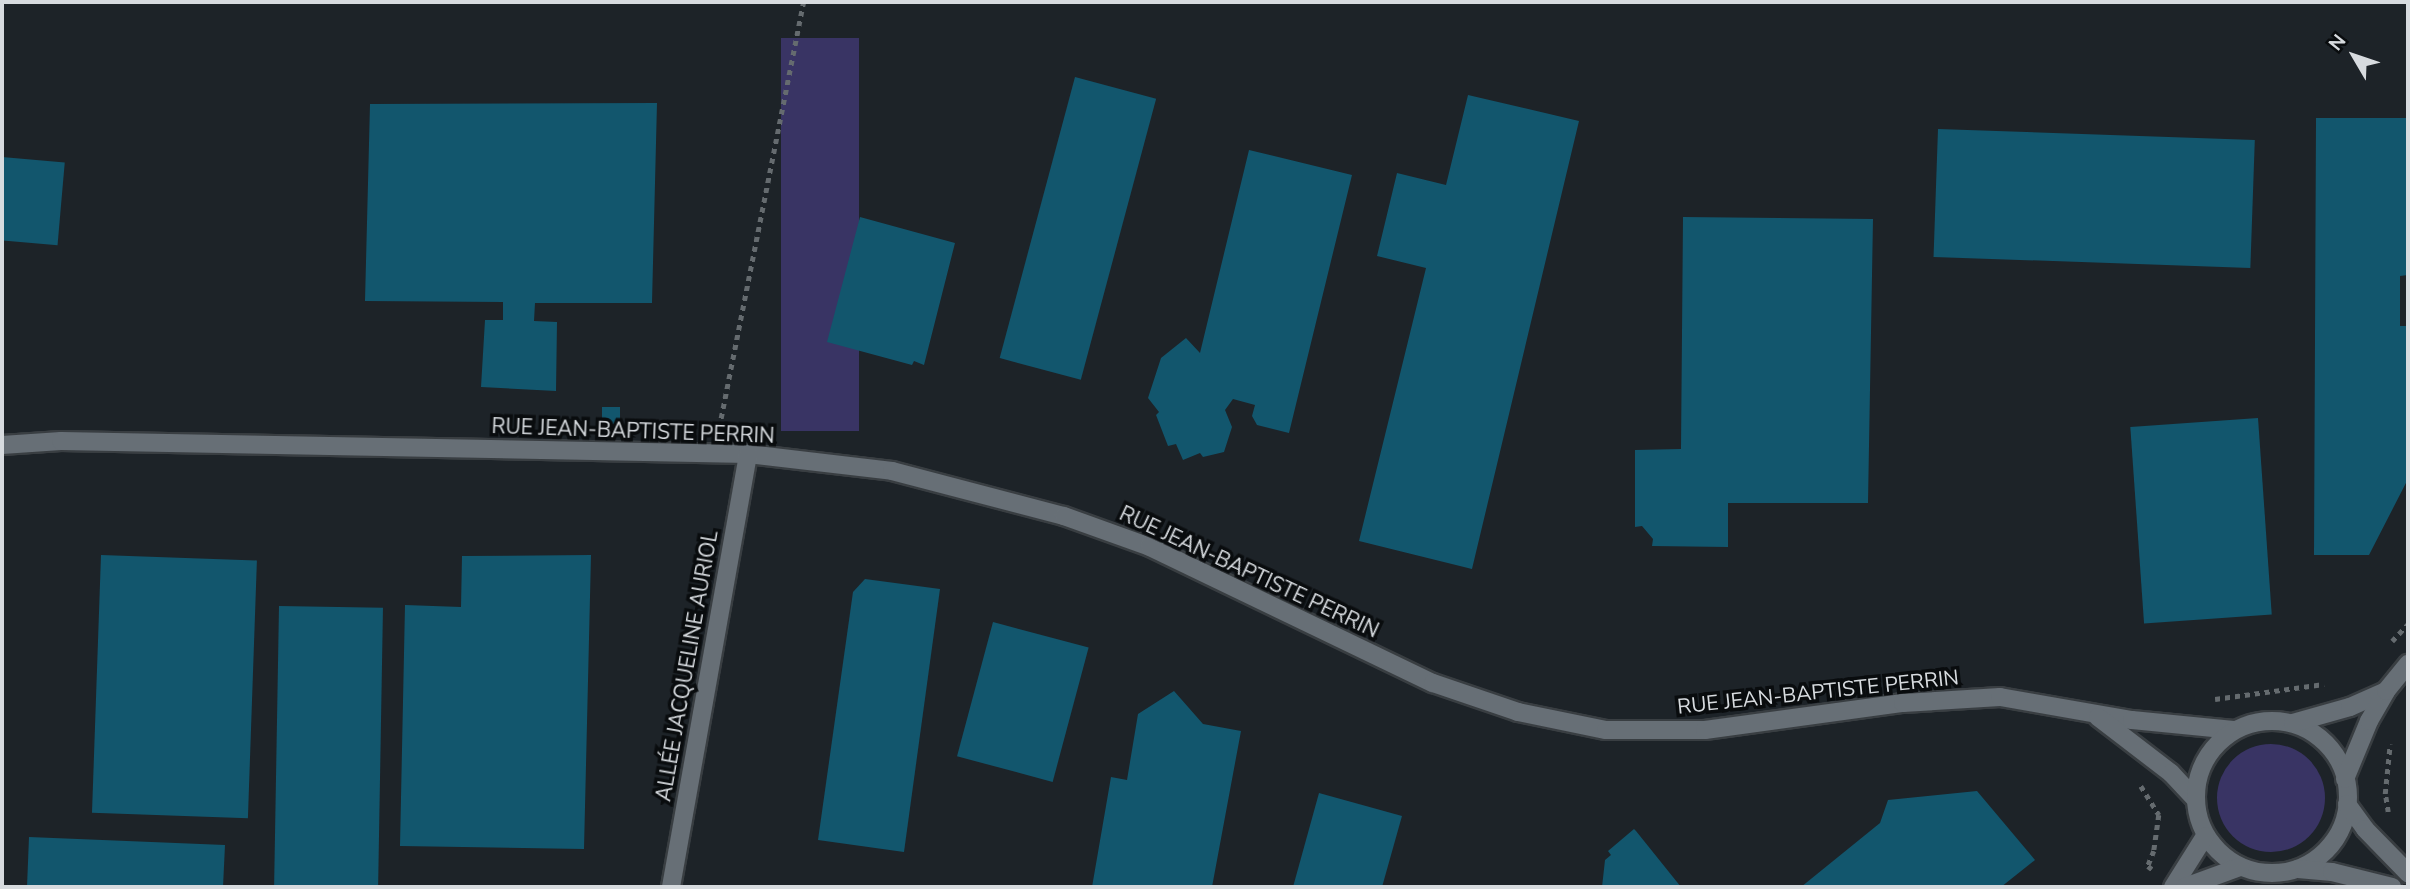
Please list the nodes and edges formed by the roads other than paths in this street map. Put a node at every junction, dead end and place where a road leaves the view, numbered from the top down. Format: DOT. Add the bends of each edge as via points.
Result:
graph roads {
  1 [pos="2,445"];
  2 [pos="748,454"];
  3 [pos="2408,664"];
  4 [pos="2386,691"];
  5 [pos="2093,713"];
  6 [pos="2291,723"];
  7 [pos="2234,730"];
  8 [pos="2345,779"];
  9 [pos="2195,799"];
  10 [pos="2347,804"];
  11 [pos="2205,836"];
  12 [pos="2240,867"];
  13 [pos="2298,869"];
  14 [pos="2408,873"];
  15 [pos="671,887"];
  16 [pos="2173,887"];
  17 [pos="2185,887"];
  18 [pos="2392,887"];
  1 -- 2 [label="street, RUE JEAN-BAPTISTE PERRIN" via="61,441"];
  2 -- 5 [label="street, RUE JEAN-BAPTISTE PERRIN" via="892,471 1064,516 1150,547 1433,683 1518,712 1606,730 1705,730 1903,703 2000,697"];
  2 -- 15 [label="street, ALLÉE JACQUELINE AURIOL"];
  3 -- 4 [label="street"];
  4 -- 6 [label="street" via="2350,707"];
  4 -- 8 [label="street"];
  5 -- 7 [label="street, RUE JEAN-BAPTISTE PERRIN"];
  5 -- 9 [label="street, RUE JEAN-BAPTISTE PERRIN" via="2171,773"];
  6 -- 7 [label="street" via="2257,722"];
  6 -- 8 [label="street" via="2329,745"];
  7 -- 9 [label="street" via="2215,745 2202,765"];
  8 -- 10 [label="street"];
  9 -- 11 [label="street"];
  10 -- 13 [label="street" via="2346,820 2334,843"];
  10 -- 14 [label="street"];
  11 -- 12 [label="street" via="2220,854"];
  11 -- 16 [label="street"];
  12 -- 13 [label="street" via="2263,874"];
  12 -- 17 [label="street"];
  13 -- 18 [label="street"];
}
